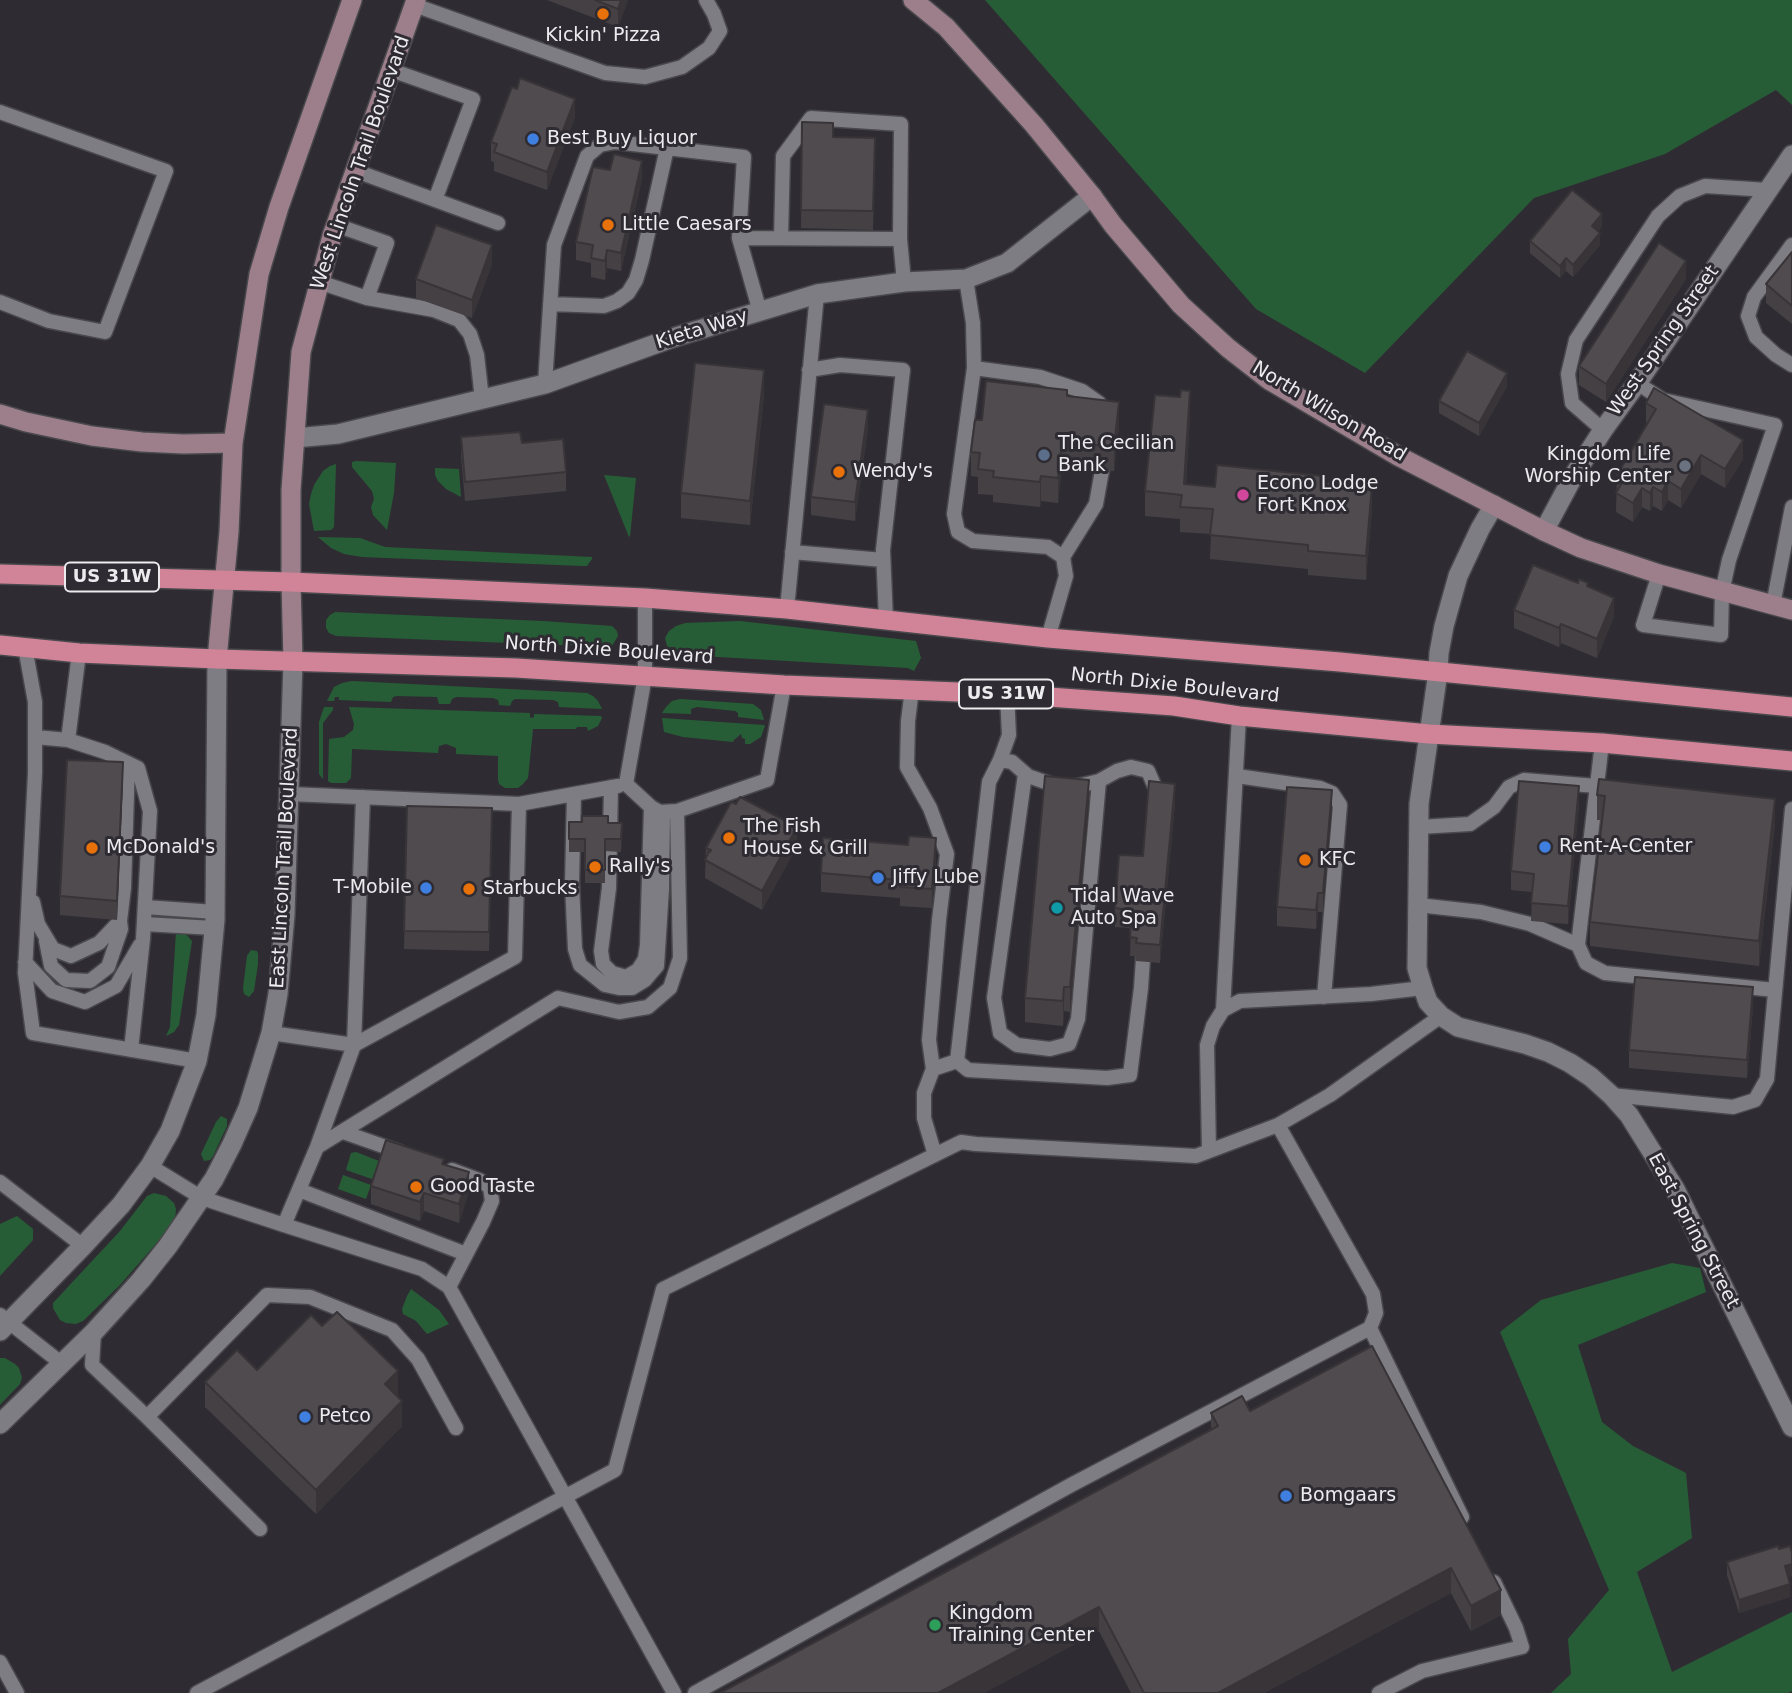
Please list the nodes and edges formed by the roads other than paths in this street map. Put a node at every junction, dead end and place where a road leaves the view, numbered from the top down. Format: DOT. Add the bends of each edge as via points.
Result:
graph roads {
  1 [pos="352,0"];
  2 [pos="706,0"];
  3 [pos="913,0"];
  4 [pos="415,3"];
  5 [pos="391,70"];
  6 [pos="0,112"];
  7 [pos="667,148"];
  8 [pos="1792,155"];
  9 [pos="356,171"];
  10 [pos="1768,190"];
  11 [pos="1092,196"];
  12 [pos="435,200"];
  13 [pos="498,223"];
  14 [pos="336,225"];
  15 [pos="739,238"];
  16 [pos="782,238"];
  17 [pos="900,239"];
  18 [pos="1792,245"];
  19 [pos="966,279"];
  20 [pos="319,282"];
  21 [pos="904,282"];
  22 [pos="817,294"];
  23 [pos="367,298"];
  24 [pos="0,302"];
  25 [pos="550,304"];
  26 [pos="760,312"];
  27 [pos="1792,365"];
  28 [pos="974,368"];
  29 [pos="809,370"];
  30 [pos="1637,383"];
  31 [pos="545,384"];
  32 [pos="482,399"];
  33 [pos="0,414"];
  34 [pos="1107,418"];
  35 [pos="1603,430"];
  36 [pos="295,438"];
  37 [pos="233,443"];
  38 [pos="1103,465"];
  39 [pos="1494,505"];
  40 [pos="1792,507"];
  41 [pos="1544,531"];
  42 [pos="792,552"];
  43 [pos="1063,557"];
  44 [pos="883,559"];
  45 [pos="0,574"];
  46 [pos="1659,574"];
  47 [pos="224,580"];
  48 [pos="291,582"];
  49 [pos="1722,592"];
  50 [pos="645,598"];
  51 [pos="1783,608"];
  52 [pos="787,609"];
  53 [pos="886,620"];
  54 [pos="1048,638"];
  55 [pos="0,645"];
  56 [pos="25,647"];
  57 [pos="79,653"];
  58 [pos="217,659"];
  59 [pos="293,661"];
  60 [pos="1438,672"];
  61 [pos="645,676"];
  62 [pos="784,685"];
  63 [pos="912,690"];
  64 [pos="1007,694"];
  65 [pos="1792,707"];
  66 [pos="1240,716"];
  67 [pos="1429,734"];
  68 [pos="35,737"];
  69 [pos="68,740"];
  70 [pos="1602,743"];
  71 [pos="1000,760"];
  72 [pos="1792,761"];
  73 [pos="128,763"];
  74 [pos="1025,774"];
  75 [pos="1237,776"];
  76 [pos="1099,780"];
  77 [pos="618,785"];
  78 [pos="1597,786"];
  79 [pos="290,794"];
  80 [pos="574,794"];
  81 [pos="363,797"];
  82 [pos="519,804"];
  83 [pos="1792,809"];
  84 [pos="664,810"];
  85 [pos="1155,818"];
  86 [pos="1419,827"];
  87 [pos="1791,832"];
  88 [pos="29,884"];
  89 [pos="1418,905"];
  90 [pos="145,907"];
  91 [pos="214,920"];
  92 [pos="120,921"];
  93 [pos="144,931"];
  94 [pos="45,936"];
  95 [pos="1145,936"];
  96 [pos="1578,945"];
  97 [pos="25,962"];
  98 [pos="1423,988"];
  99 [pos="1775,990"];
  100 [pos="1324,997"];
  101 [pos="1223,1010"];
  102 [pos="1441,1016"];
  103 [pos="271,1033"];
  104 [pos="354,1045"];
  105 [pos="131,1050"];
  106 [pos="197,1061"];
  107 [pos="957,1061"];
  108 [pos="933,1069"];
  109 [pos="1611,1095"];
  110 [pos="1278,1125"];
  111 [pos="343,1132"];
  112 [pos="317,1147"];
  113 [pos="1209,1151"];
  114 [pos="408,1154"];
  115 [pos="935,1154"];
  116 [pos="434,1164"];
  117 [pos="150,1167"];
  118 [pos="0,1182"];
  119 [pos="299,1190"];
  120 [pos="202,1198"];
  121 [pos="284,1225"];
  122 [pos="83,1246"];
  123 [pos="466,1254"];
  124 [pos="449,1287"];
  125 [pos="3,1323"];
  126 [pos="1370,1328"];
  127 [pos="94,1332"];
  128 [pos="61,1363"];
  129 [pos="147,1417"];
  130 [pos="0,1424"];
  131 [pos="1792,1427"];
  132 [pos="456,1428"];
  133 [pos="565,1496"];
  134 [pos="1467,1528"];
  135 [pos="260,1529"];
  136 [pos="1486,1565"];
  137 [pos="0,1662"];
  138 [pos="17,1693"];
  139 [pos="197,1693"];
  140 [pos="674,1693"];
  141 [pos="695,1693"];
  142 [pos="1379,1693"];
  1 -- 37 [label="main road" via="259,274"];
  2 -- 4 [label="lane" via="720,30 709,48 682,67 645,77 605,73"];
  3 -- 11 [label="main road, North Wilson Road" via="946,27"];
  4 -- 5 [label="main road, West Lincoln Trail Boulevard"];
  5 -- 9 [label="main road, West Lincoln Trail Boulevard"];
  5 -- 12 [label="lane" via="473,99"];
  6 -- 24 [label="lane" via="166,171 105,332 49,321"];
  7 -- 15 [label="lane" via="744,157"];
  7 -- 25 [label="lane" via="642,260 628,293 604,306"];
  7 -- 25 [label="lane" via="615,142 600,145 587,156 554,245"];
  8 -- 10 [label="street, West Spring Street"];
  9 -- 12 [label="lane"];
  9 -- 14 [label="main road, West Lincoln Trail Boulevard"];
  10 -- 30 [label="street, West Spring Street"];
  10 -- 35 [label="lane" via="1705,186 1679,196 1658,216 1576,340 1568,374 1572,403"];
  11 -- 19 [label="street, Kieta Way" via="1007,263"];
  11 -- 39 [label="main road, North Wilson Road" via="1181,305 1269,380 1398,456"];
  12 -- 13 [label="lane"];
  14 -- 20 [label="main road, West Lincoln Trail Boulevard"];
  14 -- 23 [label="lane" via="387,243"];
  15 -- 16 [label="lane"];
  15 -- 26 [label="lane"];
  16 -- 17 [label="lane"];
  16 -- 17 [label="lane" via="783,156 811,118 901,124"];
  17 -- 21 [label="lane"];
  18 -- 27 [label="lane" via="1754,297 1748,316 1756,337"];
  19 -- 21 [label="street, Kieta Way"];
  19 -- 28 [label="lane"];
  20 -- 23 [label="lane"];
  20 -- 36 [label="main road, West Lincoln Trail Boulevard" via="301,352"];
  21 -- 22 [label="street, Kieta Way"];
  22 -- 26 [label="street, Kieta Way"];
  22 -- 29 [label="lane"];
  23 -- 32 [label="lane" via="434,310 458,320 470,334 477,355"];
  25 -- 31 [label="lane"];
  26 -- 31 [label="street, Kieta Way"];
  28 -- 34 [label="lane" via="1040,377 1082,391 1099,403"];
  28 -- 43 [label="lane" via="954,514 958,533 973,541 1048,547"];
  29 -- 42 [label="lane"];
  29 -- 44 [label="lane" via="840,365 903,370"];
  30 -- 35 [label="street, West Spring Street"];
  30 -- 49 [label="lane" via="1663,400 1775,425"];
  31 -- 32 [label="street, Kieta Way"];
  32 -- 36 [label="street, Kieta Way" via="338,434"];
  33 -- 37 [label="main road" via="92,436 142,442"];
  35 -- 41 [label="street, West Spring Street"];
  36 -- 48 [label="main road, West Lincoln Trail Boulevard"];
  37 -- 47 [label="main road"];
  38 -- 43 [label="lane" via="1096,504"];
  39 -- 41 [label="main road, North Wilson Road"];
  39 -- 60 [label="street" via="1458,576 1444,626"];
  40 -- 51 [label="lane"];
  41 -- 46 [label="main road, North Wilson Road"];
  42 -- 44 [label="lane"];
  42 -- 52 [label="lane"];
  43 -- 54 [label="lane" via="1066,576"];
  44 -- 53 [label="lane"];
  45 -- 47 [label="highway, US 31W"];
  46 -- 49 [label="main road, North Wilson Road"];
  46 -- 49 [label="lane" via="1643,625 1721,635"];
  47 -- 48 [label="highway, North Dixie Boulevard / US 31W"];
  47 -- 58 [label="main road"];
  48 -- 50 [label="highway, North Dixie Boulevard / US 31W"];
  48 -- 59 [label="main road, West Lincoln Trail Boulevard"];
  49 -- 51 [label="main road, North Wilson Road"];
  50 -- 52 [label="highway, North Dixie Boulevard / US 31W"];
  50 -- 61 [label="lane"];
  52 -- 53 [label="highway, North Dixie Boulevard / US 31W"];
  53 -- 54 [label="highway, North Dixie Boulevard / US 31W"];
  54 -- 60 [label="highway, North Dixie Boulevard / US 31W"];
  55 -- 56 [label="highway, US 31W"];
  56 -- 57 [label="highway, US 31W"];
  56 -- 68 [label="lane" via="35,702"];
  57 -- 58 [label="highway, US 31W"];
  57 -- 69 [label="lane"];
  58 -- 59 [label="highway, North Dixie Boulevard / US 31W"];
  58 -- 91 [label="street"];
  59 -- 61 [label="highway, North Dixie Boulevard / US 31W"];
  59 -- 79 [label="street, East Lincoln Trail Boulevard"];
  60 -- 65 [label="highway, North Dixie Boulevard / US 31W"];
  60 -- 67 [label="street"];
  61 -- 62 [label="highway, North Dixie Boulevard / US 31W"];
  61 -- 77 [label="lane"];
  62 -- 63 [label="highway, North Dixie Boulevard / US 31W"];
  62 -- 84 [label="lane" via="767,780"];
  63 -- 64 [label="highway, North Dixie Boulevard / US 31W"];
  63 -- 108 [label="lane" via="907,767 930,808 947,854 929,1040"];
  64 -- 66 [label="highway, North Dixie Boulevard / US 31W" via="1174,706"];
  64 -- 71 [label="lane" via="1009,735"];
  66 -- 67 [label="highway, North Dixie Boulevard / US 31W"];
  66 -- 75 [label="lane"];
  67 -- 70 [label="highway, North Dixie Boulevard / US 31W"];
  67 -- 86 [label="street"];
  68 -- 69 [label="lane"];
  68 -- 88 [label="lane"];
  69 -- 73 [label="lane"];
  70 -- 72 [label="highway, North Dixie Boulevard / US 31W"];
  70 -- 78 [label="lane"];
  71 -- 74 [label="lane" via="1012,762"];
  71 -- 107 [label="lane" via="989,782"];
  73 -- 90 [label="lane" via="138,768 150,811"];
  73 -- 92 [label="lane"];
  74 -- 76 [label="lane" via="1065,789"];
  74 -- 76 [label="lane" via="994,998 1000,1033 1017,1045 1050,1049 1069,1044 1078,1019"];
  75 -- 100 [label="lane" via="1320,788 1332,793 1340,805"];
  75 -- 101 [label="lane"];
  76 -- 85 [label="lane" via="1131,767 1148,771 1157,792"];
  77 -- 80 [label="lane"];
  77 -- 84 [label="lane"];
  77 -- 84 [label="lane" via="601,951 603,964 626,977 638,971 645,959"];
  78 -- 86 [label="lane" via="1524,780 1509,787 1494,807 1470,824"];
  78 -- 96 [label="lane"];
  79 -- 81 [label="lane"];
  79 -- 103 [label="street, East Lincoln Trail Boulevard" via="285,915"];
  80 -- 82 [label="lane"];
  80 -- 84 [label="lane" via="575,949 580,965 605,985 619,988 632,988 657,966"];
  81 -- 82 [label="lane"];
  81 -- 104 [label="lane"];
  82 -- 104 [label="lane" via="515,957"];
  83 -- 87 [label="lane"];
  84 -- 111 [label="lane" via="680,958 670,988 648,1007 619,1012 558,998"];
  86 -- 89 [label="street"];
  87 -- 99 [label="lane"];
  88 -- 94 [label="lane"];
  88 -- 97 [label="lane"];
  89 -- 96 [label="lane" via="1481,912 1530,924"];
  89 -- 98 [label="street" via="1417,968"];
  90 -- 91 [label="lane"];
  90 -- 93 [label="lane"];
  91 -- 93 [label="lane"];
  91 -- 106 [label="street"];
  92 -- 94 [label="lane" via="99,943 72,956 53,949"];
  92 -- 94 [label="lane" via="108,967 90,981 66,980 51,965"];
  93 -- 97 [label="lane" via="116,986 85,1002 52,991"];
  93 -- 105 [label="lane"];
  95 -- 107 [label="lane" via="1129,1075 968,1070"];
  96 -- 99 [label="lane" via="1586,963 1605,973"];
  97 -- 105 [label="lane" via="33,1033"];
  98 -- 100 [label="lane"];
  98 -- 102 [label="street"];
  99 -- 109 [label="lane" via="1767,1079 1755,1100 1733,1107"];
  100 -- 101 [label="lane" via="1240,1001"];
  101 -- 113 [label="lane" via="1207,1045"];
  102 -- 109 [label="street, East Spring Street" via="1458,1027 1548,1052 1591,1077"];
  102 -- 110 [label="lane" via="1330,1095"];
  103 -- 104 [label="lane"];
  103 -- 120 [label="street, East Lincoln Trail Boulevard" via="248,1108"];
  104 -- 112 [label="lane"];
  105 -- 106 [label="lane"];
  106 -- 117 [label="street" via="170,1131"];
  107 -- 108 [label="lane"];
  108 -- 115 [label="lane" via="924,1093 924,1118"];
  109 -- 131 [label="street, East Spring Street" via="1629,1115 1675,1189"];
  110 -- 113 [label="lane"];
  110 -- 126 [label="lane" via="1373,1294 1376,1313"];
  111 -- 112 [label="lane"];
  111 -- 114 [label="lane"];
  112 -- 119 [label="lane"];
  113 -- 115 [label="lane" via="1196,1156 961,1142"];
  115 -- 133 [label="lane" via="663,1289 615,1469"];
  116 -- 123 [label="lane" via="490,1188 492,1201"];
  117 -- 120 [label="lane"];
  117 -- 122 [label="street"];
  118 -- 122 [label="lane"];
  119 -- 121 [label="lane"];
  119 -- 123 [label="lane"];
  120 -- 121 [label="lane"];
  120 -- 127 [label="street, East Lincoln Trail Boulevard" via="141,1280"];
  121 -- 124 [label="lane" via="422,1269"];
  122 -- 125 [label="street"];
  123 -- 124 [label="lane"];
  124 -- 133 [label="lane"];
  125 -- 128 [label="lane"];
  126 -- 134 [label="lane"];
  126 -- 141 [label="lane" via="1071,1485"];
  127 -- 128 [label="street, East Lincoln Trail Boulevard"];
  127 -- 129 [label="lane" via="92,1365"];
  128 -- 130 [label="street, East Lincoln Trail Boulevard"];
  129 -- 132 [label="lane" via="267,1295 310,1297 392,1330 418,1359"];
  129 -- 135 [label="lane"];
  133 -- 139 [label="lane"];
  133 -- 140 [label="lane"];
  136 -- 142 [label="lane" via="1522,1647 1422,1671"];
  137 -- 138 [label="lane"];
}
